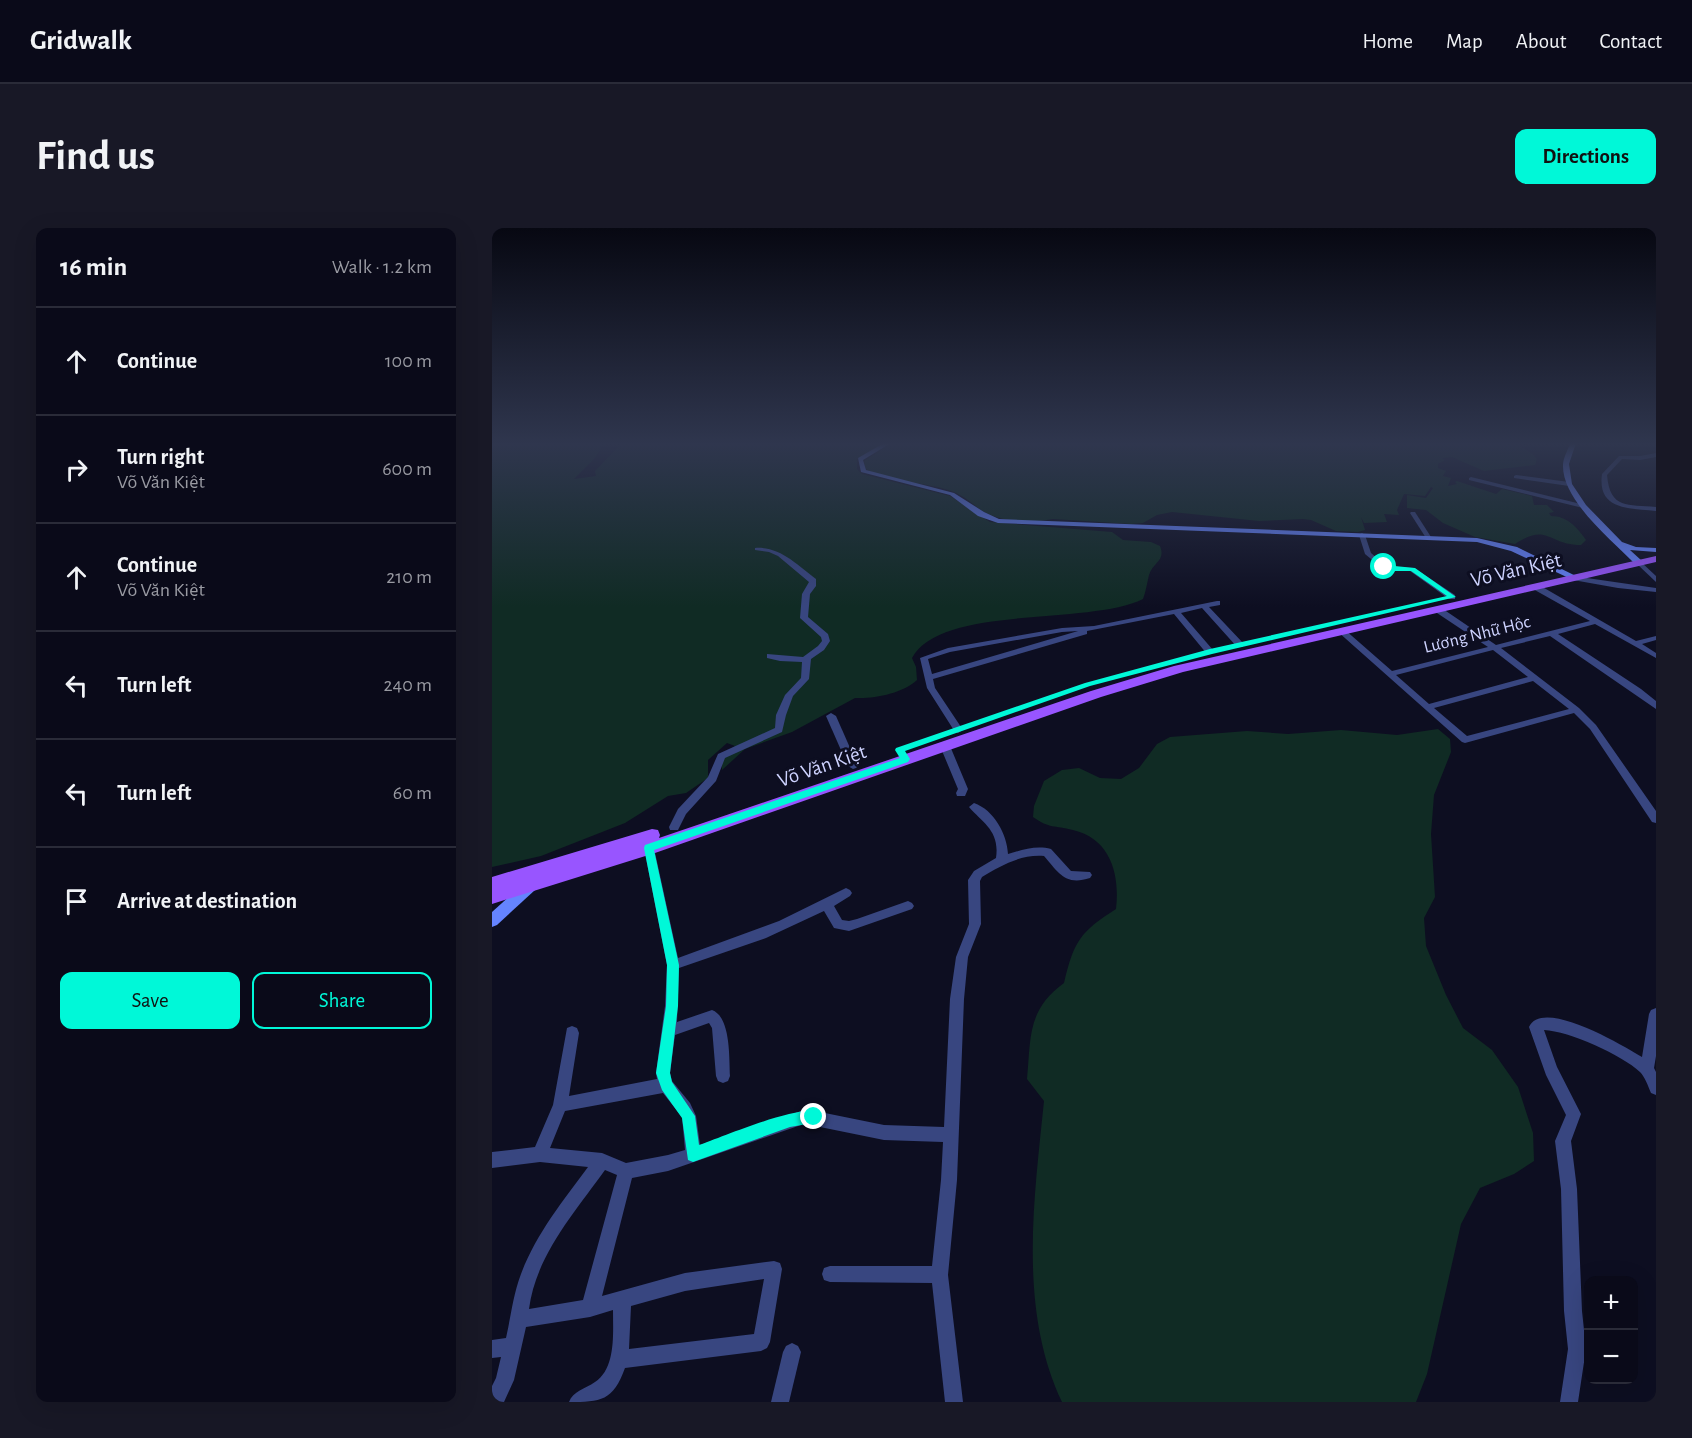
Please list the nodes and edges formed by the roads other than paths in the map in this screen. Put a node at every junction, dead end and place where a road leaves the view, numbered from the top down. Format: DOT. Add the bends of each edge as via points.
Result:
graph roads {
  1 [pos="957,498"];
  2 [pos="1549,498"];
  3 [pos="1578,498"];
  4 [pos="1611,498"];
  5 [pos="1583,506"];
  6 [pos="1656,509"];
  7 [pos="1413,513"];
  8 [pos="1362,535"];
  9 [pos="1428,537"];
  10 [pos="1622,544"];
  11 [pos="758,549"];
  12 [pos="1656,551"];
  13 [pos="1656,559"];
  14 [pos="1636,560"];
  15 [pos="1562,572"];
  16 [pos="1576,578"];
  17 [pos="1656,580"];
  18 [pos="1536,587"];
  19 [pos="1656,590"];
  20 [pos="1452,597"];
  21 [pos="1217,603"];
  22 [pos="1203,605"];
  23 [pos="1437,609"];
  24 [pos="1175,611"];
  25 [pos="1595,622"];
  26 [pos="1094,628"];
  27 [pos="1341,632"];
  28 [pos="1551,633"];
  29 [pos="1656,638"];
  30 [pos="1634,644"];
  31 [pos="1240,645"];
  32 [pos="1495,648"];
  33 [pos="1210,652"];
  34 [pos="770,656"];
  35 [pos="1656,656"];
  36 [pos="806,660"];
  37 [pos="1391,675"];
  38 [pos="929,678"];
  39 [pos="1535,678"];
  40 [pos="1092,689"];
  41 [pos="1656,706"];
  42 [pos="1428,707"];
  43 [pos="1576,710"];
  44 [pos="831,716"];
  45 [pos="958,730"];
  46 [pos="945,746"];
  47 [pos="902,755"];
  48 [pos="853,766"];
  49 [pos="962,793"];
  50 [pos="974,807"];
  51 [pos="1653,808"];
  52 [pos="1656,819"];
  53 [pos="674,827"];
  54 [pos="649,848"];
  55 [pos="1001,860"];
  56 [pos="1086,875"];
  57 [pos="531,879"];
  58 [pos="492,884"];
  59 [pos="846,893"];
  60 [pos="492,896"];
  61 [pos="827,905"];
  62 [pos="908,906"];
  63 [pos="492,921"];
  64 [pos="673,965"];
  65 [pos="1656,1014"];
  66 [pos="669,1031"];
  67 [pos="572,1034"];
  68 [pos="1647,1068"];
  69 [pos="723,1076"];
  70 [pos="666,1085"];
  71 [pos="1656,1088"];
  72 [pos="560,1105"];
  73 [pos="951,1134"];
  74 [pos="540,1154"];
  75 [pos="693,1155"];
  76 [pos="492,1160"];
  77 [pos="602,1161"];
  78 [pos="626,1171"];
  79 [pos="830,1274"];
  80 [pos="940,1275"];
  81 [pos="622,1300"];
  82 [pos="590,1308"];
  83 [pos="519,1319"];
  84 [pos="511,1347"];
  85 [pos="492,1349"];
  86 [pos="792,1352"];
  87 [pos="618,1360"];
  88 [pos="494,1402"];
  89 [pos="578,1402"];
  90 [pos="780,1402"];
  91 [pos="954,1402"];
  92 [pos="1569,1402"];
  1 -- 8 [label="street" via="998,521"];
  2 -- 5 [label="street"];
  3 -- 5 [label="street"];
  4 -- 6 [label="street" via="1627,508"];
  5 -- 10 [label="street"];
  7 -- 9 [label="street"];
  8 -- 9 [label="street"];
  8 -- 20 [label="street" via="1368,554 1384,567 1412,569"];
  9 -- 15 [label="street" via="1505,546"];
  10 -- 12 [label="street"];
  10 -- 14 [label="street"];
  11 -- 36 [label="street" via="778,554 813,581 806,594 804,618 826,638 821,648"];
  12 -- 14 [label="main road, Võ Văn Kiệt"];
  13 -- 14 [label="main road, Võ Văn Kiệt"];
  14 -- 15 [label="main road, Võ Văn Kiệt"];
  14 -- 16 [label="main road, Võ Văn Kiệt"];
  14 -- 17 [label="street"];
  15 -- 16 [label="street"];
  15 -- 20 [label="main road, Võ Văn Kiệt"];
  16 -- 18 [label="main road, Võ Văn Kiệt"];
  16 -- 19 [label="street"];
  18 -- 23 [label="main road, Võ Văn Kiệt"];
  18 -- 25 [label="street"];
  20 -- 31 [label="main road, Võ Văn Kiệt"];
  21 -- 22 [label="street"];
  22 -- 24 [label="street"];
  22 -- 31 [label="street"];
  23 -- 27 [label="main road, Võ Văn Kiệt"];
  23 -- 32 [label="street"];
  24 -- 26 [label="street"];
  24 -- 33 [label="street"];
  25 -- 28 [label="street"];
  25 -- 30 [label="street"];
  26 -- 38 [label="street"];
  26 -- 38 [label="street" via="948,650 924,658"];
  27 -- 37 [label="street"];
  27 -- 40 [label="main road, Võ Văn Kiệt"];
  28 -- 32 [label="street, Lương Nhữ Hộc"];
  28 -- 41 [label="street, Lương Nhữ Hộc"];
  29 -- 30 [label="street"];
  30 -- 35 [label="street"];
  31 -- 33 [label="main road, Võ Văn Kiệt"];
  32 -- 37 [label="street, Lương Nhữ Hộc"];
  32 -- 39 [label="street"];
  33 -- 40 [label="main road, Võ Văn Kiệt"];
  34 -- 36 [label="street"];
  36 -- 53 [label="street" via="805,679 786,701 779,730 721,756 712,779 682,812"];
  37 -- 42 [label="street"];
  38 -- 45 [label="street"];
  39 -- 42 [label="street"];
  39 -- 43 [label="street"];
  40 -- 45 [label="main road, Võ Văn Kiệt"];
  40 -- 46 [label="main road, Võ Văn Kiệt"];
  42 -- 43 [label="street" via="1465,740"];
  43 -- 51 [label="street"];
  44 -- 48 [label="street"];
  45 -- 47 [label="main road, Võ Văn Kiệt"];
  46 -- 47 [label="main road, Võ Văn Kiệt"];
  46 -- 49 [label="street"];
  47 -- 48 [label="main road, Võ Văn Kiệt"];
  47 -- 54 [label="main road, Võ Văn Kiệt"];
  48 -- 53 [label="main road, Võ Văn Kiệt"];
  50 -- 55 [label="street" via="997,833"];
  51 -- 52 [label="street"];
  53 -- 57 [label="main road, Võ Văn Kiệt"];
  54 -- 57 [label="main road, Võ Văn Kiệt"];
  54 -- 64 [label="street"];
  55 -- 56 [label="street" via="1042,851 1066,876"];
  55 -- 73 [label="street" via="974,880 975,924 962,957 957,999"];
  57 -- 58 [label="main road, Võ Văn Kiệt"];
  57 -- 60 [label="main road, Võ Văn Kiệt"];
  57 -- 63 [label="street"];
  59 -- 61 [label="street"];
  61 -- 62 [label="street" via="838,924 849,926"];
  61 -- 64 [label="street" via="736,945"];
  64 -- 66 [label="street"];
  65 -- 68 [label="street"];
  66 -- 69 [label="street" via="712,1016 719,1026"];
  66 -- 70 [label="street" via="663,1073"];
  67 -- 72 [label="street"];
  68 -- 71 [label="street"];
  68 -- 92 [label="street" via="1622,1051 1576,1031 1553,1024 1536,1027 1551,1070 1574,1114 1563,1141 1577,1349"];
  70 -- 72 [label="street"];
  70 -- 75 [label="street" via="689,1116"];
  72 -- 74 [label="street"];
  73 -- 75 [label="street" via="895,1134 823,1118 801,1118"];
  73 -- 80 [label="street"];
  74 -- 76 [label="street"];
  74 -- 77 [label="street"];
  75 -- 78 [label="street"];
  77 -- 78 [label="street"];
  77 -- 83 [label="street" via="533,1265 522,1290"];
  78 -- 82 [label="street"];
  79 -- 80 [label="street"];
  80 -- 91 [label="street"];
  81 -- 82 [label="street"];
  81 -- 87 [label="street"];
  81 -- 87 [label="street" via="685,1282 774,1269 761,1342"];
  82 -- 83 [label="street"];
  83 -- 84 [label="street"];
  84 -- 85 [label="street"];
  84 -- 88 [label="street" via="502,1390"];
  86 -- 90 [label="street"];
  87 -- 89 [label="street" via="609,1383"];
}
